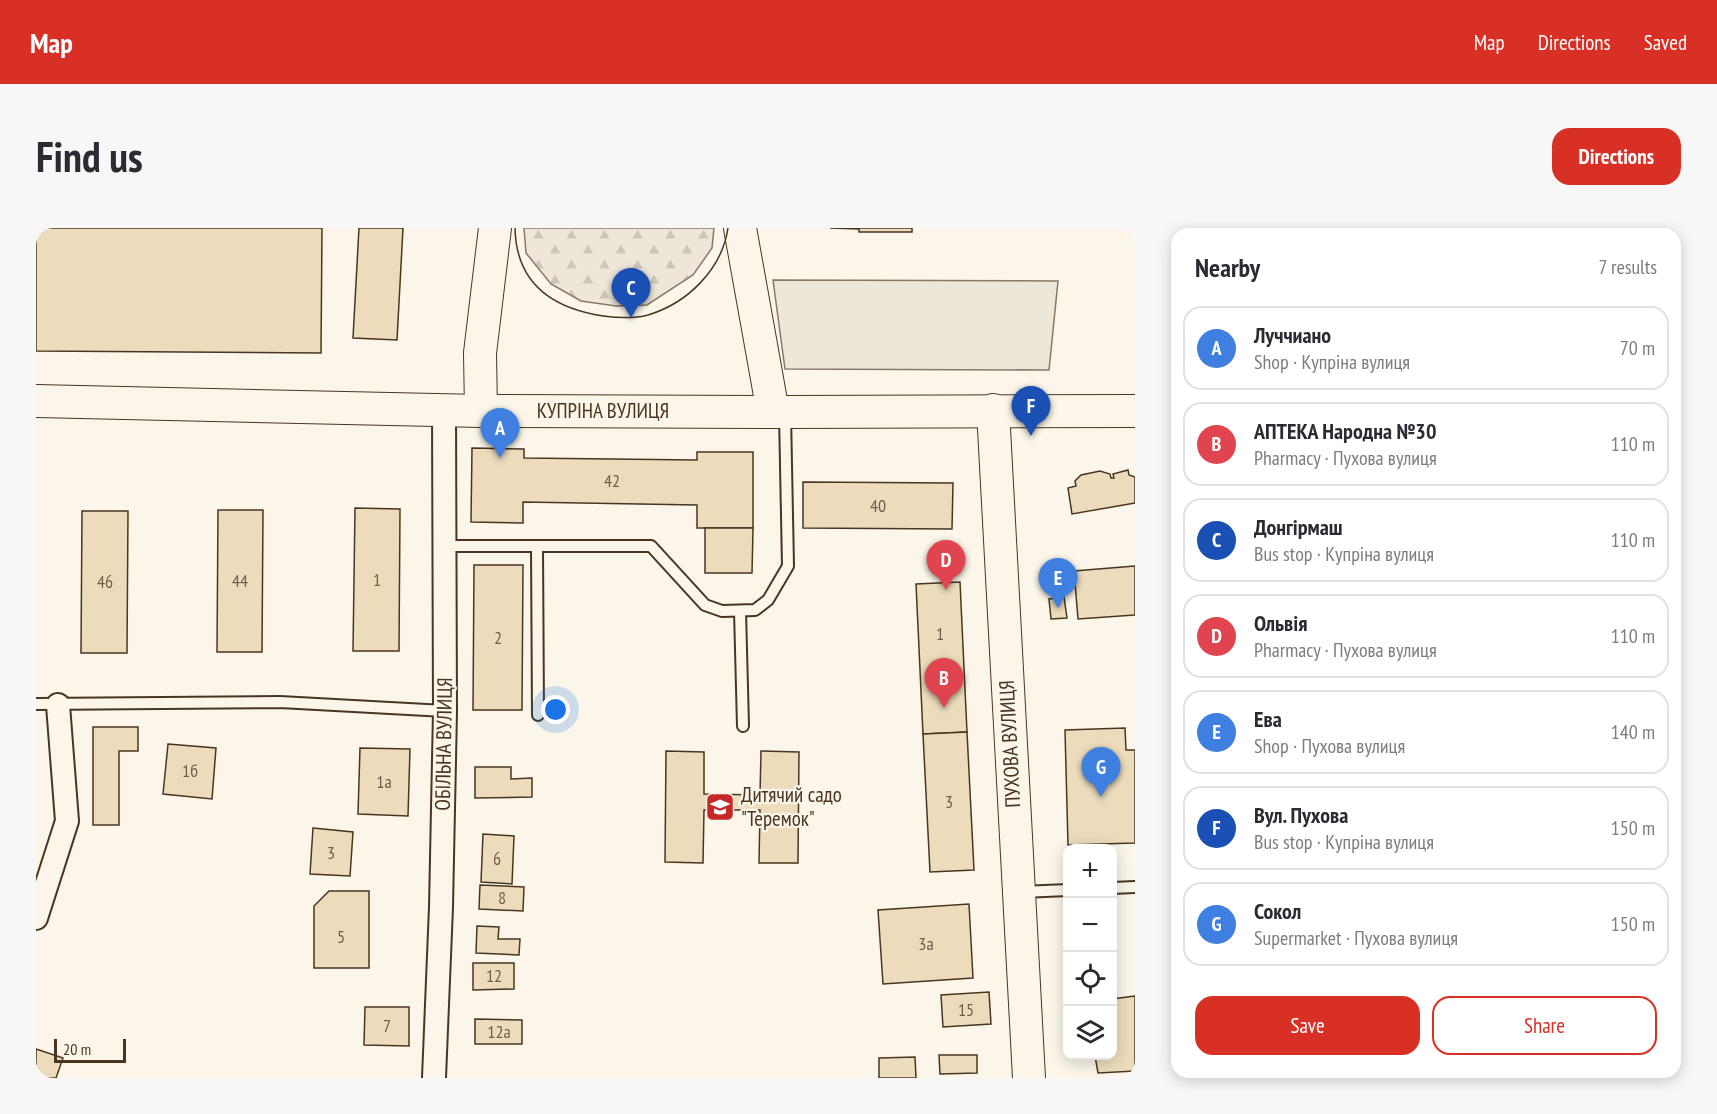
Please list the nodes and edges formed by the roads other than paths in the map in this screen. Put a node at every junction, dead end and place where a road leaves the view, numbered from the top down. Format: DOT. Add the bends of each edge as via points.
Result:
graph roads {
  1 [pos="495,228"];
  2 [pos="740,228"];
  3 [pos="36,401"];
  4 [pos="444,409"];
  5 [pos="993,410"];
  6 [pos="481,411"];
  7 [pos="1135,411"];
  8 [pos="779,412"];
  9 [pos="444,546"];
  10 [pos="537,546"];
  11 [pos="740,611"];
  12 [pos="47,705"];
  13 [pos="445,711"];
  14 [pos="538,715"];
  15 [pos="743,726"];
  16 [pos="1135,887"];
  17 [pos="1117,888"];
  18 [pos="1063,890"];
  19 [pos="1018,892"];
  20 [pos="36,918"];
  21 [pos="434,1078"];
  22 [pos="1029,1078"];
  1 -- 6 [label="main road" via="480,352"];
  2 -- 8 [label="main road"];
  3 -- 4 [label="main road, КУПРІНА ВУЛИЦЯ"];
  4 -- 6 [label="main road, КУПРІНА ВУЛИЦЯ"];
  4 -- 9 [label="street, ОБІЛЬНА ВУЛИЦЯ"];
  5 -- 7 [label="main road, КУПРІНА ВУЛИЦЯ"];
  5 -- 8 [label="main road, КУПРІНА ВУЛИЦЯ"];
  5 -- 19 [label="main road, ПУХОВА ВУЛИЦЯ"];
  6 -- 8 [label="main road, КУПРІНА ВУЛИЦЯ"];
  8 -- 11 [label="lane" via="789,566 768,600 755,610"];
  9 -- 10 [label="lane"];
  9 -- 13 [label="street, ОБІЛЬНА ВУЛИЦЯ"];
  10 -- 11 [label="lane" via="651,546 705,604 722,611"];
  10 -- 14 [label="lane"];
  11 -- 15 [label="lane"];
  12 -- 13 [label="lane" via="280,702"];
  12 -- 20 [label="street" via="67,821"];
  13 -- 21 [label="street, ОБІЛЬНА ВУЛИЦЯ"];
  16 -- 17 [label="lane"];
  18 -- 19 [label="lane"];
  19 -- 22 [label="main road, ПУХОВА ВУЛИЦЯ"];
}
